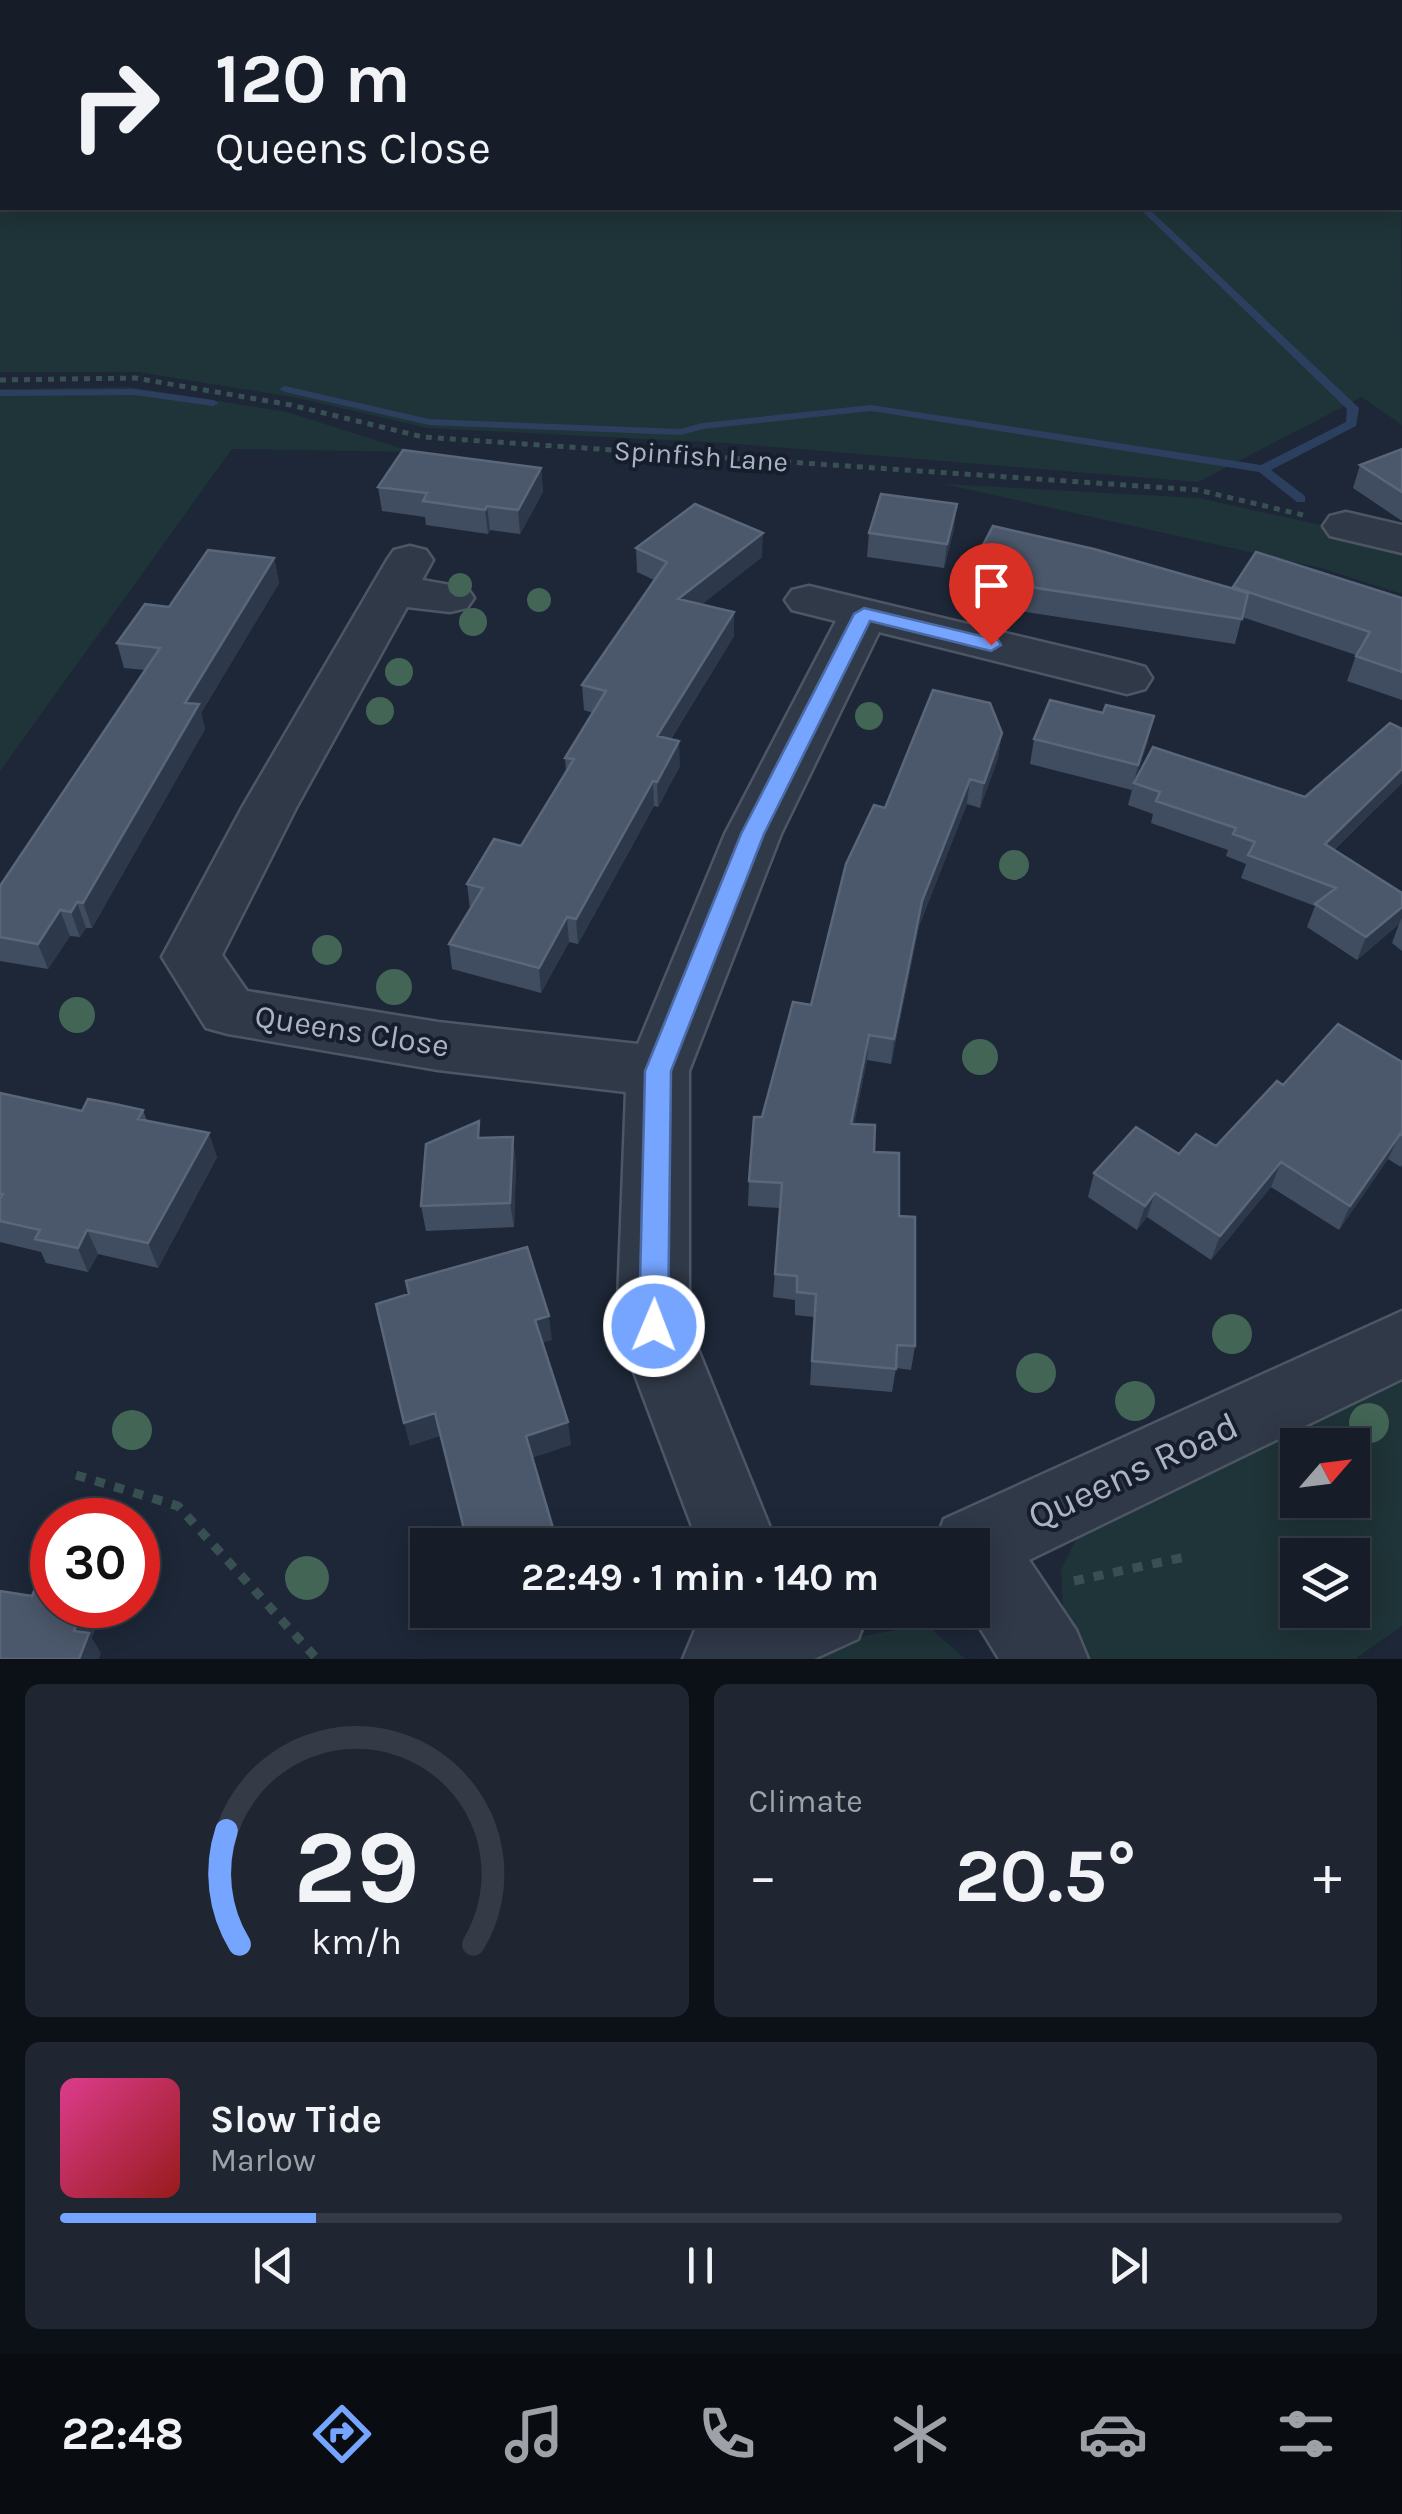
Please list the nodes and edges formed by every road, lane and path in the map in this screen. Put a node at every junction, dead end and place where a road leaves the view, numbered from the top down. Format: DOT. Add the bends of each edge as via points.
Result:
graph roads {
  1 [pos="0,380"];
  2 [pos="1346,526"];
  3 [pos="1402,539"];
  4 [pos="450,598"];
  5 [pos="1127,678"];
  6 [pos="658,1071"];
  7 [pos="1402,1344"];
  8 [pos="76,1475"];
  9 [pos="731,1528"];
  10 [pos="1185,1556"];
  11 [pos="1001,1587"];
  12 [pos="316,1659"];
  1 -- 2 [label="path, Spinfish Lane" via="135,378 423,437 1198,490"];
  2 -- 3 [label="street"];
  4 -- 6 [label="street, Queens Close" via="401,576 192,957 228,1011 438,1046"];
  5 -- 6 [label="street" via="836,607"];
  6 -- 9 [label="street" via="654,1326"];
  7 -- 11 [label="street, Queens Road"];
  8 -- 12 [label="path" via="178,1506"];
  10 -- 11 [label="path"];
}
